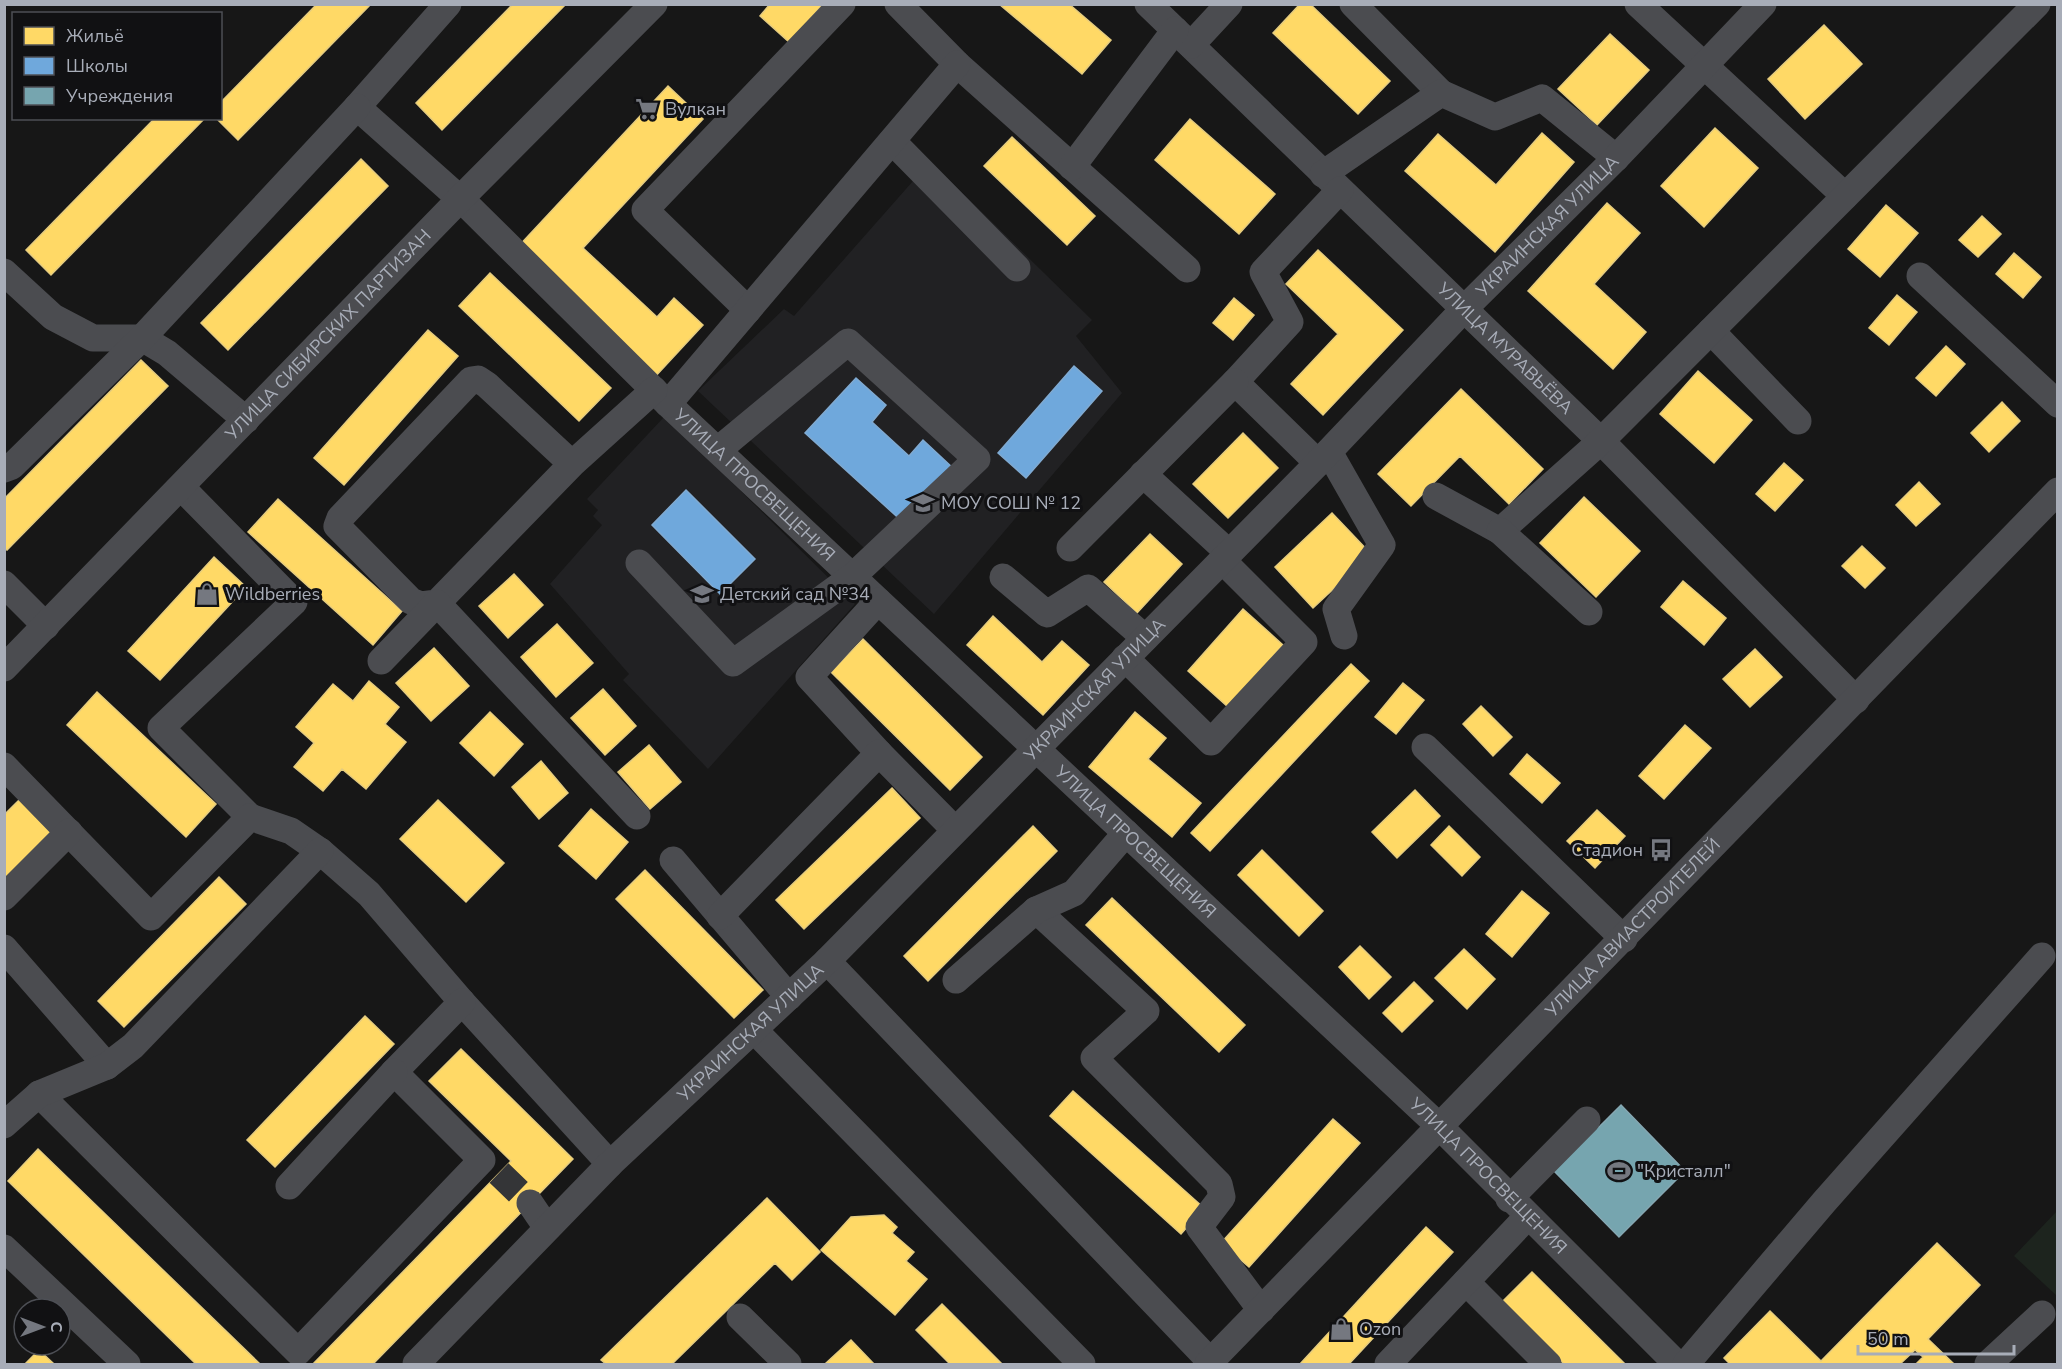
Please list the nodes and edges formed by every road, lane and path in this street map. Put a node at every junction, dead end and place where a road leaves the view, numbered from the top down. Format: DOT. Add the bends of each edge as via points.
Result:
graph roads {
  1 [pos="448,4"];
  2 [pos="654,4"];
  3 [pos="842,4"];
  4 [pos="1148,4"];
  5 [pos="1229,4"];
  6 [pos="1353,4"];
  7 [pos="1638,4"];
  8 [pos="1763,4"];
  9 [pos="2037,4"];
  10 [pos="916,11"];
  11 [pos="1183,38"];
  12 [pos="957,64"];
  13 [pos="1704,67"];
  14 [pos="1441,93"];
  15 [pos="357,107"];
  16 [pos="892,141"];
  17 [pos="1616,158"];
  18 [pos="1072,167"];
  19 [pos="1331,182"];
  20 [pos="1845,196"];
  21 [pos="460,199"];
  22 [pos="1017,268"];
  23 [pos="1187,269"];
  24 [pos="4,272"];
  25 [pos="1920,276"];
  26 [pos="1464,309"];
  27 [pos="748,310"];
  28 [pos="1711,331"];
  29 [pos="142,338"];
  30 [pos="1234,382"];
  31 [pos="661,397"];
  32 [pos="2058,404"];
  33 [pos="246,420"];
  34 [pos="1798,421"];
  35 [pos="1601,441"];
  36 [pos="718,450"];
  37 [pos="1323,457"];
  38 [pos="572,464"];
  39 [pos="4,469"];
  40 [pos="1143,474"];
  41 [pos="184,491"];
  42 [pos="2058,491"];
  43 [pos="1436,496"];
  44 [pos="1500,531"];
  45 [pos="1070,548"];
  46 [pos="1226,557"];
  47 [pos="639,563"];
  48 [pos="852,577"];
  49 [pos="1003,577"];
  50 [pos="4,584"];
  51 [pos="878,601"];
  52 [pos="436,603"];
  53 [pos="1589,612"];
  54 [pos="46,626"];
  55 [pos="1344,636"];
  56 [pos="1145,638"];
  57 [pos="1125,658"];
  58 [pos="381,661"];
  59 [pos="4,668"];
  60 [pos="1856,700"];
  61 [pos="1425,747"];
  62 [pos="1035,749"];
  63 [pos="879,753"];
  64 [pos="7,774"];
  65 [pos="637,816"];
  66 [pos="250,817"];
  67 [pos="955,830"];
  68 [pos="69,832"];
  69 [pos="1126,833"];
  70 [pos="320,851"];
  71 [pos="673,860"];
  72 [pos="4,897"];
  73 [pos="1035,910"];
  74 [pos="720,916"];
  75 [pos="1624,939"];
  76 [pos="4,948"];
  77 [pos="2042,956"];
  78 [pos="827,961"];
  79 [pos="956,980"];
  80 [pos="789,997"];
  81 [pos="462,1002"];
  82 [pos="754,1030"];
  83 [pos="107,1066"];
  84 [pos="394,1072"];
  85 [pos="39,1094"];
  86 [pos="1587,1120"];
  87 [pos="4,1125"];
  88 [pos="1440,1127"];
  89 [pos="610,1164"];
  90 [pos="289,1186"];
  91 [pos="530,1203"];
  92 [pos="1518,1207"];
  93 [pos="547,1228"];
  94 [pos="4,1248"];
  95 [pos="1466,1282"];
  96 [pos="1261,1310"];
  97 [pos="2042,1314"];
  98 [pos="740,1317"];
  99 [pos="305,1358"];
  100 [pos="1071,1361"];
  101 [pos="1209,1363"];
  102 [pos="127,1365"];
  103 [pos="416,1365"];
  104 [pos="788,1365"];
  105 [pos="1388,1365"];
  106 [pos="1548,1365"];
  107 [pos="1677,1365"];
  108 [pos="1686,1365"];
  109 [pos="1988,1365"];
  1 -- 15 [label="street"];
  2 -- 21 [label="street, УЛИЦА СИБИРСКИХ ПАРТИЗАН"];
  3 -- 27 [label="street" via="645,210"];
  4 -- 11 [label="street, УЛИЦА МУРАВЬЁВА"];
  5 -- 11 [label="street"];
  6 -- 14 [label="street"];
  7 -- 13 [label="street"];
  8 -- 13 [label="street, УКРАИНСКАЯ УЛИЦА"];
  9 -- 20 [label="street"];
  10 -- 12 [label="street"];
  11 -- 18 [label="street"];
  11 -- 19 [label="street, УЛИЦА МУРАВЬЁВА"];
  12 -- 16 [label="street"];
  12 -- 18 [label="street"];
  13 -- 17 [label="street, УКРАИНСКАЯ УЛИЦА"];
  13 -- 20 [label="street"];
  14 -- 17 [label="street" via="1495,117 1542,98"];
  14 -- 19 [label="street"];
  15 -- 21 [label="street, УЛИЦА ПРОСВЕЩЕНИЯ"];
  15 -- 29 [label="street"];
  16 -- 22 [label="street"];
  16 -- 27 [label="street"];
  17 -- 26 [label="street, УКРАИНСКАЯ УЛИЦА"];
  18 -- 23 [label="street"];
  19 -- 26 [label="street, УЛИЦА МУРАВЬЁВА"];
  19 -- 30 [label="street" via="1263,272 1290,322"];
  20 -- 28 [label="street"];
  21 -- 31 [label="street, УЛИЦА ПРОСВЕЩЕНИЯ"];
  21 -- 33 [label="street, УЛИЦА СИБИРСКИХ ПАРТИЗАН"];
  24 -- 29 [label="street" via="53,317 93,338"];
  25 -- 32 [label="street"];
  26 -- 35 [label="street, УЛИЦА МУРАВЬЁВА"];
  26 -- 37 [label="street, УКРАИНСКАЯ УЛИЦА"];
  27 -- 31 [label="street"];
  28 -- 34 [label="street"];
  28 -- 35 [label="street"];
  29 -- 33 [label="street" via="167,353"];
  29 -- 39 [label="street" via="12,466"];
  30 -- 37 [label="street"];
  30 -- 40 [label="street"];
  31 -- 36 [label="street, УЛИЦА ПРОСВЕЩЕНИЯ"];
  31 -- 38 [label="street"];
  33 -- 54 [label="street, УЛИЦА СИБИРСКИХ ПАРТИЗАН"];
  35 -- 44 [label="street"];
  35 -- 60 [label="street, УЛИЦА МУРАВЬЁВА"];
  36 -- 48 [label="street, УЛИЦА ПРОСВЕЩЕНИЯ"];
  36 -- 48 [label="street" via="848,342 977,459"];
  37 -- 46 [label="street, УКРАИНСКАЯ УЛИЦА"];
  37 -- 55 [label="street" via="1382,545 1336,609"];
  38 -- 52 [label="street"];
  38 -- 52 [label="street" via="488,384 471,380 340,518 337,526 411,601 421,605"];
  40 -- 45 [label="street"];
  40 -- 46 [label="street"];
  41 -- 66 [label="street" via="294,602 161,728"];
  42 -- 60 [label="street, УЛИЦА АВИАСТРОИТЕЛЕЙ"];
  43 -- 44 [label="street"];
  44 -- 53 [label="street"];
  46 -- 56 [label="street, УКРАИНСКАЯ УЛИЦА"];
  46 -- 57 [label="street" via="1304,642 1210,742"];
  47 -- 48 [label="street" via="733,663"];
  48 -- 51 [label="street, УЛИЦА ПРОСВЕЩЕНИЯ"];
  49 -- 56 [label="street" via="1047,614 1088,588"];
  50 -- 54 [label="street"];
  51 -- 62 [label="street, УЛИЦА ПРОСВЕЩЕНИЯ"];
  51 -- 63 [label="street" via="808,677"];
  52 -- 58 [label="street"];
  52 -- 65 [label="street"];
  54 -- 59 [label="street, УЛИЦА СИБИРСКИХ ПАРТИЗАН"];
  56 -- 57 [label="street, УКРАИНСКАЯ УЛИЦА"];
  57 -- 62 [label="street, УКРАИНСКАЯ УЛИЦА"];
  60 -- 75 [label="street, УЛИЦА АВИАСТРОИТЕЛЕЙ"];
  61 -- 75 [label="street"];
  62 -- 67 [label="street, УКРАИНСКАЯ УЛИЦА"];
  62 -- 69 [label="street, УЛИЦА ПРОСВЕЩЕНИЯ"];
  63 -- 67 [label="street"];
  63 -- 74 [label="street"];
  64 -- 68 [label="street"];
  66 -- 68 [label="street" via="151,916"];
  66 -- 70 [label="street" via="291,831"];
  67 -- 78 [label="street, УКРАИНСКАЯ УЛИЦА"];
  68 -- 72 [label="street"];
  69 -- 73 [label="street" via="1074,893"];
  69 -- 88 [label="street, УЛИЦА ПРОСВЕЩЕНИЯ"];
  70 -- 81 [label="street" via="369,894"];
  70 -- 83 [label="street" via="133,1046"];
  71 -- 74 [label="street"];
  73 -- 79 [label="street"];
  73 -- 96 [label="street" via="1146,1011 1094,1058 1219,1184 1222,1197 1199,1227"];
  74 -- 80 [label="street"];
  75 -- 88 [label="street, УЛИЦА АВИАСТРОИТЕЛЕЙ"];
  76 -- 83 [label="street"];
  77 -- 108 [label="street"];
  78 -- 80 [label="street, УКРАИНСКАЯ УЛИЦА"];
  78 -- 101 [label="street"];
  80 -- 82 [label="street, УКРАИНСКАЯ УЛИЦА"];
  81 -- 84 [label="street"];
  81 -- 89 [label="street"];
  82 -- 89 [label="street, УКРАИНСКАЯ УЛИЦА"];
  82 -- 100 [label="street"];
  83 -- 85 [label="street"];
  84 -- 90 [label="street"];
  84 -- 99 [label="street" via="490,1167"];
  85 -- 87 [label="street"];
  85 -- 99 [label="street"];
  86 -- 92 [label="street"];
  88 -- 92 [label="street, УЛИЦА ПРОСВЕЩЕНИЯ"];
  88 -- 96 [label="street, УЛИЦА АВИАСТРОИТЕЛЕЙ"];
  89 -- 93 [label="street, УКРАИНСКАЯ УЛИЦА"];
  91 -- 93 [label="street"];
  92 -- 95 [label="street"];
  92 -- 107 [label="street, УЛИЦА ПРОСВЕЩЕНИЯ"];
  93 -- 103 [label="street, УКРАИНСКАЯ УЛИЦА"];
  94 -- 102 [label="street"];
  95 -- 105 [label="street"];
  95 -- 106 [label="street"];
  96 -- 101 [label="street, УЛИЦА АВИАСТРОИТЕЛЕЙ"];
  97 -- 109 [label="street"];
  98 -- 104 [label="street"];
}
